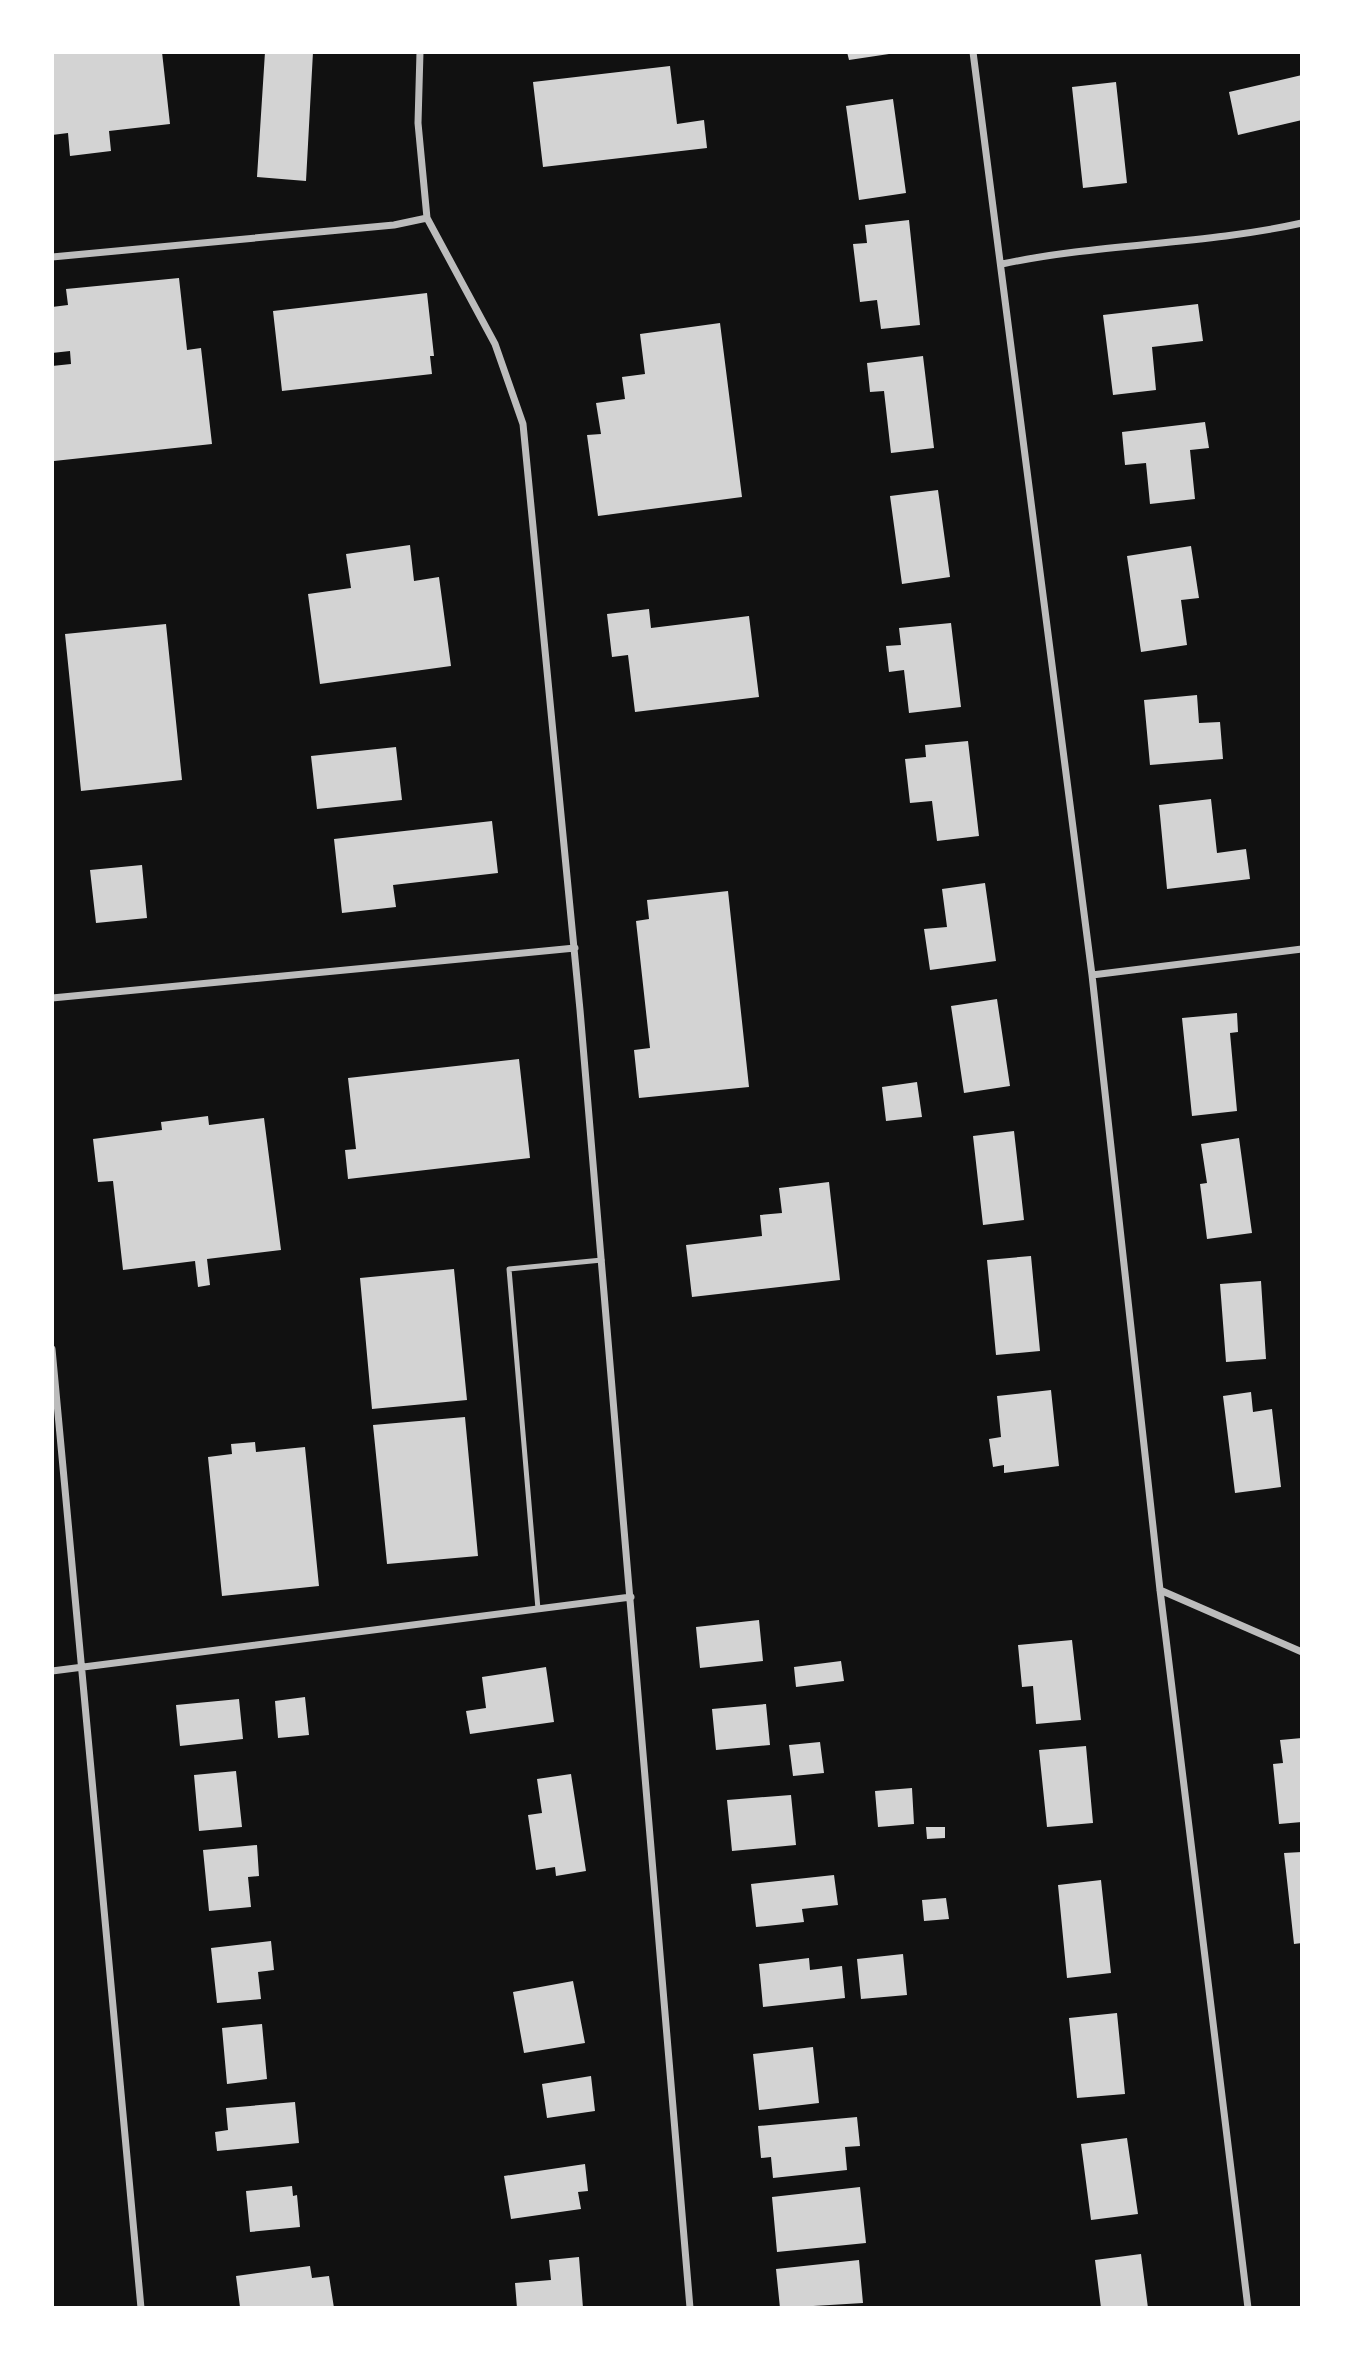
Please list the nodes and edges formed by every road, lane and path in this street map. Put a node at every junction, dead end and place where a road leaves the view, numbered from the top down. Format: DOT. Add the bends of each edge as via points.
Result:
graph roads {
  1 [pos="420,52"];
  2 [pos="974,52"];
  3 [pos="427,218"];
  4 [pos="1301,223"];
  5 [pos="52,257"];
  6 [pos="1002,264"];
  7 [pos="575,947"];
  8 [pos="1301,949"];
  9 [pos="1092,975"];
  10 [pos="52,998"];
  11 [pos="602,1260"];
  12 [pos="52,1349"];
  13 [pos="56,1412"];
  14 [pos="1160,1590"];
  15 [pos="631,1597"];
  16 [pos="538,1609"];
  17 [pos="1301,1652"];
  18 [pos="83,1668"];
  19 [pos="52,1671"];
  20 [pos="141,2308"];
  21 [pos="690,2308"];
  22 [pos="1248,2308"];
  1 -- 3 [label="street" via="418,123"];
  2 -- 6 [label="street"];
  3 -- 5 [label="street" via="394,225"];
  3 -- 7 [label="street" via="495,344 523,424"];
  4 -- 6 [label="street" via="1150,246 1045,254"];
  6 -- 9 [label="street"];
  7 -- 10 [label="street"];
  7 -- 11 [label="street"];
  8 -- 9 [label="street"];
  9 -- 14 [label="street"];
  11 -- 15 [label="street"];
  11 -- 16 [label="lane" via="509,1269"];
  12 -- 13 [label="street"];
  13 -- 18 [label="street"];
  14 -- 17 [label="street"];
  14 -- 22 [label="street"];
  15 -- 16 [label="street"];
  15 -- 21 [label="street"];
  16 -- 18 [label="street"];
  18 -- 19 [label="street"];
  18 -- 20 [label="street"];
}
